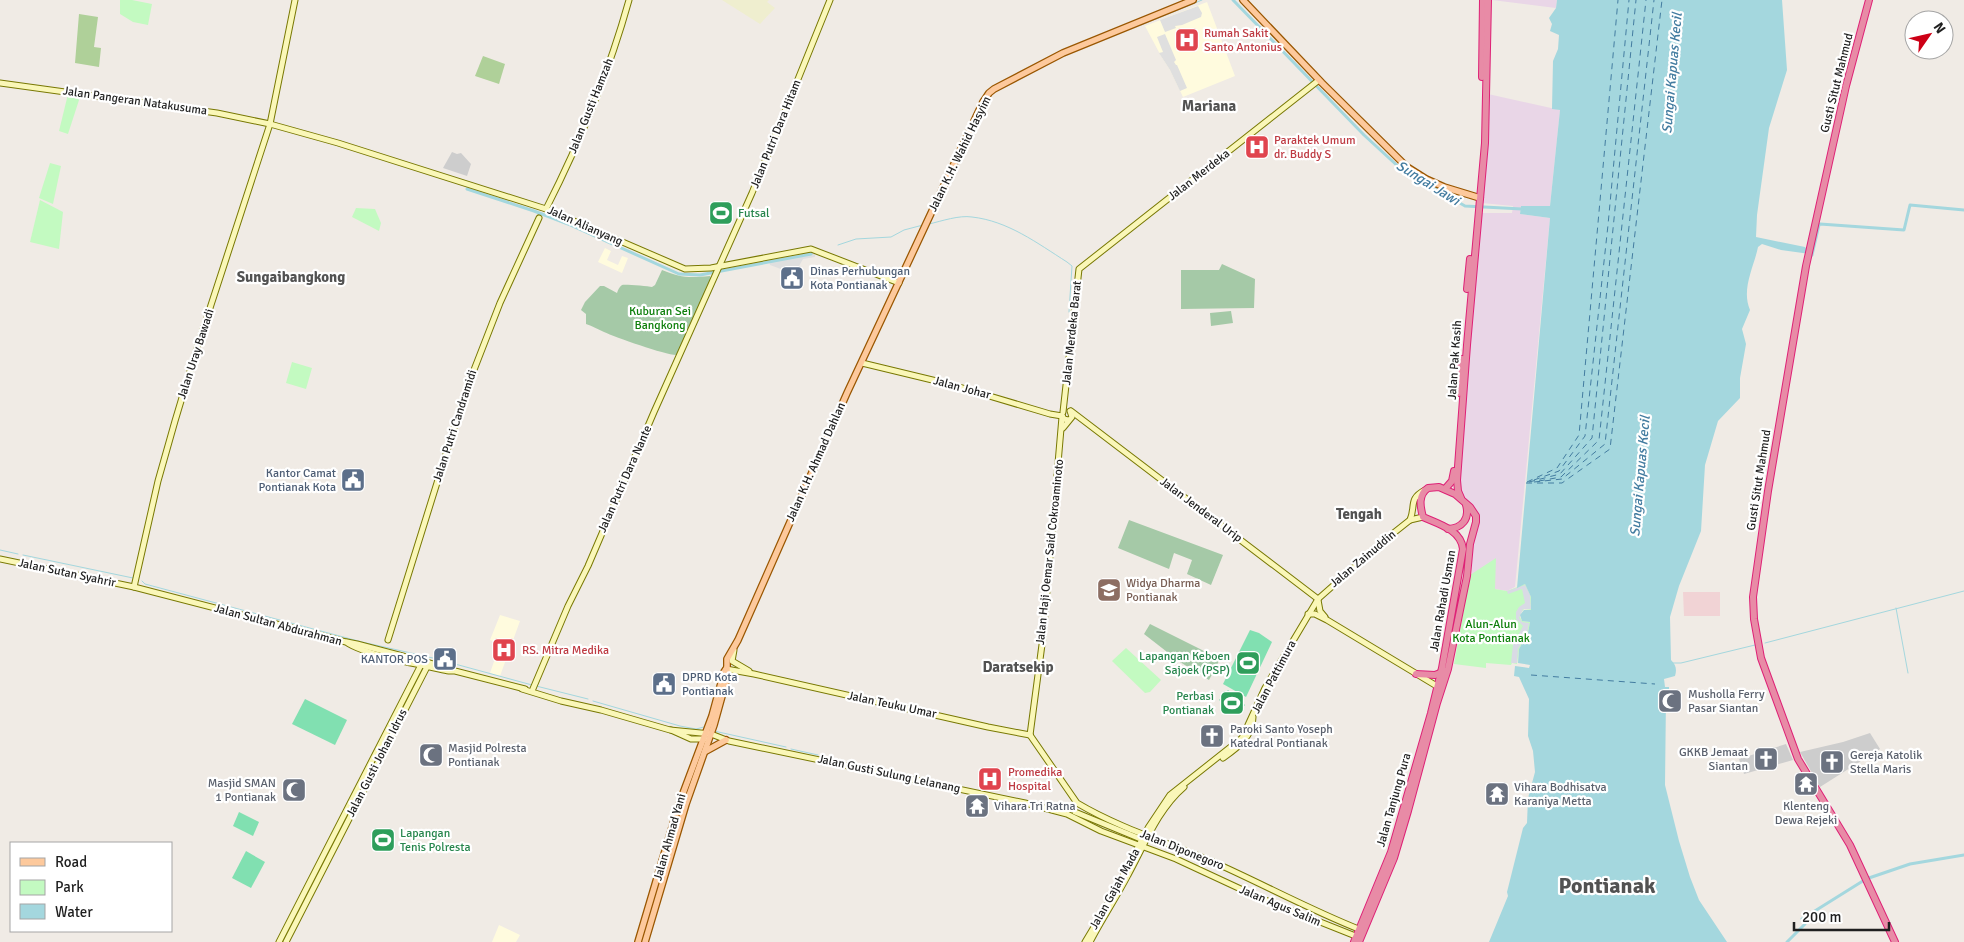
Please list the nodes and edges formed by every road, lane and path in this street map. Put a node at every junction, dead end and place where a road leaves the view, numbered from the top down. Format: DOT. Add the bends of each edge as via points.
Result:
graph roads {
  1 [pos="295,0"];
  2 [pos="630,0"];
  3 [pos="830,0"];
  4 [pos="1193,0"];
  5 [pos="1243,0"];
  6 [pos="1483,0"];
  7 [pos="1488,0"];
  8 [pos="1869,0"];
  9 [pos="1318,81"];
  10 [pos="0,83"];
  11 [pos="270,124"];
  12 [pos="1478,201"];
  13 [pos="546,209"];
  14 [pos="539,218"];
  15 [pos="1472,262"];
  16 [pos="719,266"];
  17 [pos="1079,269"];
  18 [pos="898,283"];
  19 [pos="862,363"];
  20 [pos="1065,413"];
  21 [pos="1070,419"];
  22 [pos="1084,420"];
  23 [pos="1062,429"];
  24 [pos="1445,489"];
  25 [pos="1424,490"];
  26 [pos="1464,501"];
  27 [pos="1423,517"];
  28 [pos="1410,520"];
  29 [pos="1448,528"];
  30 [pos="1467,545"];
  31 [pos="0,559"];
  32 [pos="134,587"];
  33 [pos="1318,599"];
  34 [pos="1308,614"];
  35 [pos="1327,620"];
  36 [pos="388,640"];
  37 [pos="736,643"];
  38 [pos="1444,660"];
  39 [pos="422,663"];
  40 [pos="428,665"];
  41 [pos="1448,669"];
  42 [pos="726,670"];
  43 [pos="1440,673"];
  44 [pos="754,674"];
  45 [pos="1416,674"];
  46 [pos="1439,687"];
  47 [pos="523,689"];
  48 [pos="533,690"];
  49 [pos="586,707"];
  50 [pos="393,727"];
  51 [pos="670,730"];
  52 [pos="1030,734"];
  53 [pos="708,735"];
  54 [pos="702,740"];
  55 [pos="726,740"];
  56 [pos="705,752"];
  57 [pos="1077,803"];
  58 [pos="1075,812"];
  59 [pos="1067,814"];
  60 [pos="668,841"];
  61 [pos="1144,841"];
  62 [pos="675,843"];
  63 [pos="1180,850"];
  64 [pos="322,857"];
  65 [pos="1176,858"];
  66 [pos="328,860"];
  67 [pos="1113,898"];
  68 [pos="1327,916"];
  69 [pos="1323,924"];
  70 [pos="1359,936"];
  71 [pos="641,941"];
  72 [pos="282,942"];
  73 [pos="1085,942"];
  74 [pos="1090,942"];
  75 [pos="1895,942"];
  1 -- 11 [label="street, Jalan Uray Bawadi"];
  2 -- 13 [label="street, Jalan Gusti Hamzah" via="598,91"];
  3 -- 16 [label="street, Jalan Putri Dara Hitam" via="752,194"];
  4 -- 18 [label="main road, Jalan K.H. Wahid Hasyim" via="1063,53 989,93"];
  5 -- 9 [label="main road"];
  6 -- 12 [label="highway" via="1484,98"];
  7 -- 12 [label="highway" via="1486,133"];
  8 -- 75 [label="highway, Gusti Situt Mahmud" via="1846,86 1808,260 1776,444 1753,592 1753,611 1758,649 1798,759 1850,845"];
  9 -- 12 [label="main road" via="1407,167 1426,179"];
  9 -- 17 [label="street, Jalan Merdeka"];
  10 -- 11 [label="street, Jalan Pangeran Natakusuma" via="193,109"];
  11 -- 13 [label="street, Jalan Alianyang"];
  11 -- 32 [label="street, Jalan Uray Bawadi" via="175,420"];
  12 -- 15 [label="highway, Jalan Pak Kasih"];
  13 -- 16 [label="street, Jalan Alianyang" via="685,269"];
  14 -- 36 [label="street, Jalan Putri Candramidi" via="500,303 465,393"];
  15 -- 24 [label="highway, Jalan Pak Kasih" via="1455,468 1452,481"];
  15 -- 26 [label="highway, Jalan Pak Kasih" via="1457,480 1458,491"];
  16 -- 18 [label="street, Jalan Alianyang" via="811,248"];
  16 -- 48 [label="street, Jalan Putri Dara Nante"];
  17 -- 20 [label="street, Jalan Merdeka Barat"];
  18 -- 19 [label="main road, Jalan K.H. Ahmad Dahlan"];
  19 -- 20 [label="street, Jalan Johar" via="949,384 1050,414"];
  19 -- 37 [label="main road, Jalan K.H. Ahmad Dahlan"];
  20 -- 21 [label="street"];
  20 -- 21 [label="street" via="1072,415"];
  20 -- 22 [label="street, Jalan Jenderal Urip"];
  20 -- 23 [label="street, Jalan Haji Oemar Said Cokroaminoto"];
  21 -- 22 [label="street"];
  21 -- 23 [label="street"];
  22 -- 33 [label="street, Jalan Jenderal Urip"];
  23 -- 52 [label="street, Jalan Haji Oemar Said Cokroaminoto" via="1044,630"];
  24 -- 25 [label="highway" via="1431,486"];
  24 -- 26 [label="highway"];
  25 -- 27 [label="highway" via="1420,502"];
  25 -- 28 [label="street" via="1414,497"];
  26 -- 29 [label="highway" via="1468,514 1465,520 1458,527"];
  26 -- 30 [label="highway, Jalan Pak Kasih" via="1476,518"];
  27 -- 28 [label="street, Jalan Zainuddin"];
  27 -- 29 [label="highway"];
  28 -- 33 [label="street, Jalan Zainuddin"];
  29 -- 30 [label="highway"];
  30 -- 38 [label="highway, Jalan Rahadi Usman"];
  30 -- 41 [label="highway, Jalan Rahadi Usman" via="1467,576"];
  31 -- 32 [label="street, Jalan Sutan Syahrir"];
  32 -- 39 [label="street, Jalan Sultan Abdurahman"];
  33 -- 34 [label="street, Jalan Pattimura"];
  33 -- 35 [label="street" via="1320,611"];
  34 -- 35 [label="street"];
  34 -- 61 [label="street, Jalan Pattimura" via="1265,688 1243,742 1178,793"];
  35 -- 45 [label="street"];
  37 -- 42 [label="main road, Jalan K.H. Ahmad Dahlan" via="729,654"];
  37 -- 44 [label="street, Jalan Teuku Umar" via="732,661"];
  38 -- 43 [label="highway, Jalan Tanjung Pura"];
  39 -- 40 [label="street, Jalan Sultan Abdurahman"];
  39 -- 50 [label="street, Jalan Gusti Johan Idrus"];
  40 -- 47 [label="street"];
  40 -- 50 [label="street, Jalan Gusti Johan Idrus"];
  41 -- 46 [label="highway, Jalan Tanjung Pura"];
  42 -- 44 [label="street, Jalan Teuku Umar"];
  42 -- 53 [label="main road, Jalan K.H. Ahmad Dahlan" via="727,678"];
  43 -- 45 [label="highway"];
  43 -- 46 [label="highway, Jalan Tanjung Pura"];
  44 -- 52 [label="street, Jalan Teuku Umar"];
  45 -- 46 [label="street"];
  46 -- 70 [label="highway, Jalan Tanjung Pura" via="1393,846"];
  47 -- 48 [label="street"];
  47 -- 49 [label="street"];
  48 -- 49 [label="street"];
  49 -- 51 [label="street"];
  50 -- 64 [label="street, Jalan Gusti Johan Idrus"];
  50 -- 66 [label="street, Jalan Gusti Johan Idrus"];
  51 -- 53 [label="street"];
  51 -- 54 [label="street"];
  52 -- 57 [label="street, Jalan Diponegoro"];
  53 -- 54 [label="main road, Jalan Ahmad Yani"];
  53 -- 55 [label="street, Jalan Gusti Sulung Lelanang"];
  53 -- 56 [label="main road, Jalan Ahmad Yani"];
  54 -- 60 [label="main road, Jalan Ahmad Yani"];
  55 -- 56 [label="main road"];
  55 -- 59 [label="street, Jalan Gusti Sulung Lelanang"];
  56 -- 62 [label="main road, Jalan Ahmad Yani"];
  57 -- 58 [label="street"];
  57 -- 61 [label="street, Jalan Diponegoro"];
  58 -- 59 [label="street"];
  58 -- 61 [label="street, Jalan Agus Salim"];
  59 -- 61 [label="street, Jalan Agus Salim" via="1101,831"];
  60 -- 62 [label="main road"];
  60 -- 71 [label="main road, Jalan Ahmad Yani"];
  61 -- 63 [label="street, Jalan Diponegoro"];
  61 -- 65 [label="street, Jalan Agus Salim"];
  61 -- 67 [label="street, Jalan Gajah Mada"];
  62 -- 71 [label="main road, Jalan Ahmad Yani"];
  63 -- 65 [label="street"];
  63 -- 68 [label="street, Jalan Diponegoro" via="1240,874"];
  64 -- 66 [label="street"];
  64 -- 72 [label="street, Jalan Gusti Johan Idrus"];
  65 -- 69 [label="street, Jalan Agus Salim"];
  66 -- 72 [label="street, Jalan Gusti Johan Idrus"];
  67 -- 73 [label="street, Jalan Gajah Mada"];
  67 -- 74 [label="street, Jalan Gajah Mada"];
  68 -- 69 [label="street"];
  68 -- 70 [label="street, Jalan Diponegoro"];
  69 -- 70 [label="street, Jalan Agus Salim"];
}
